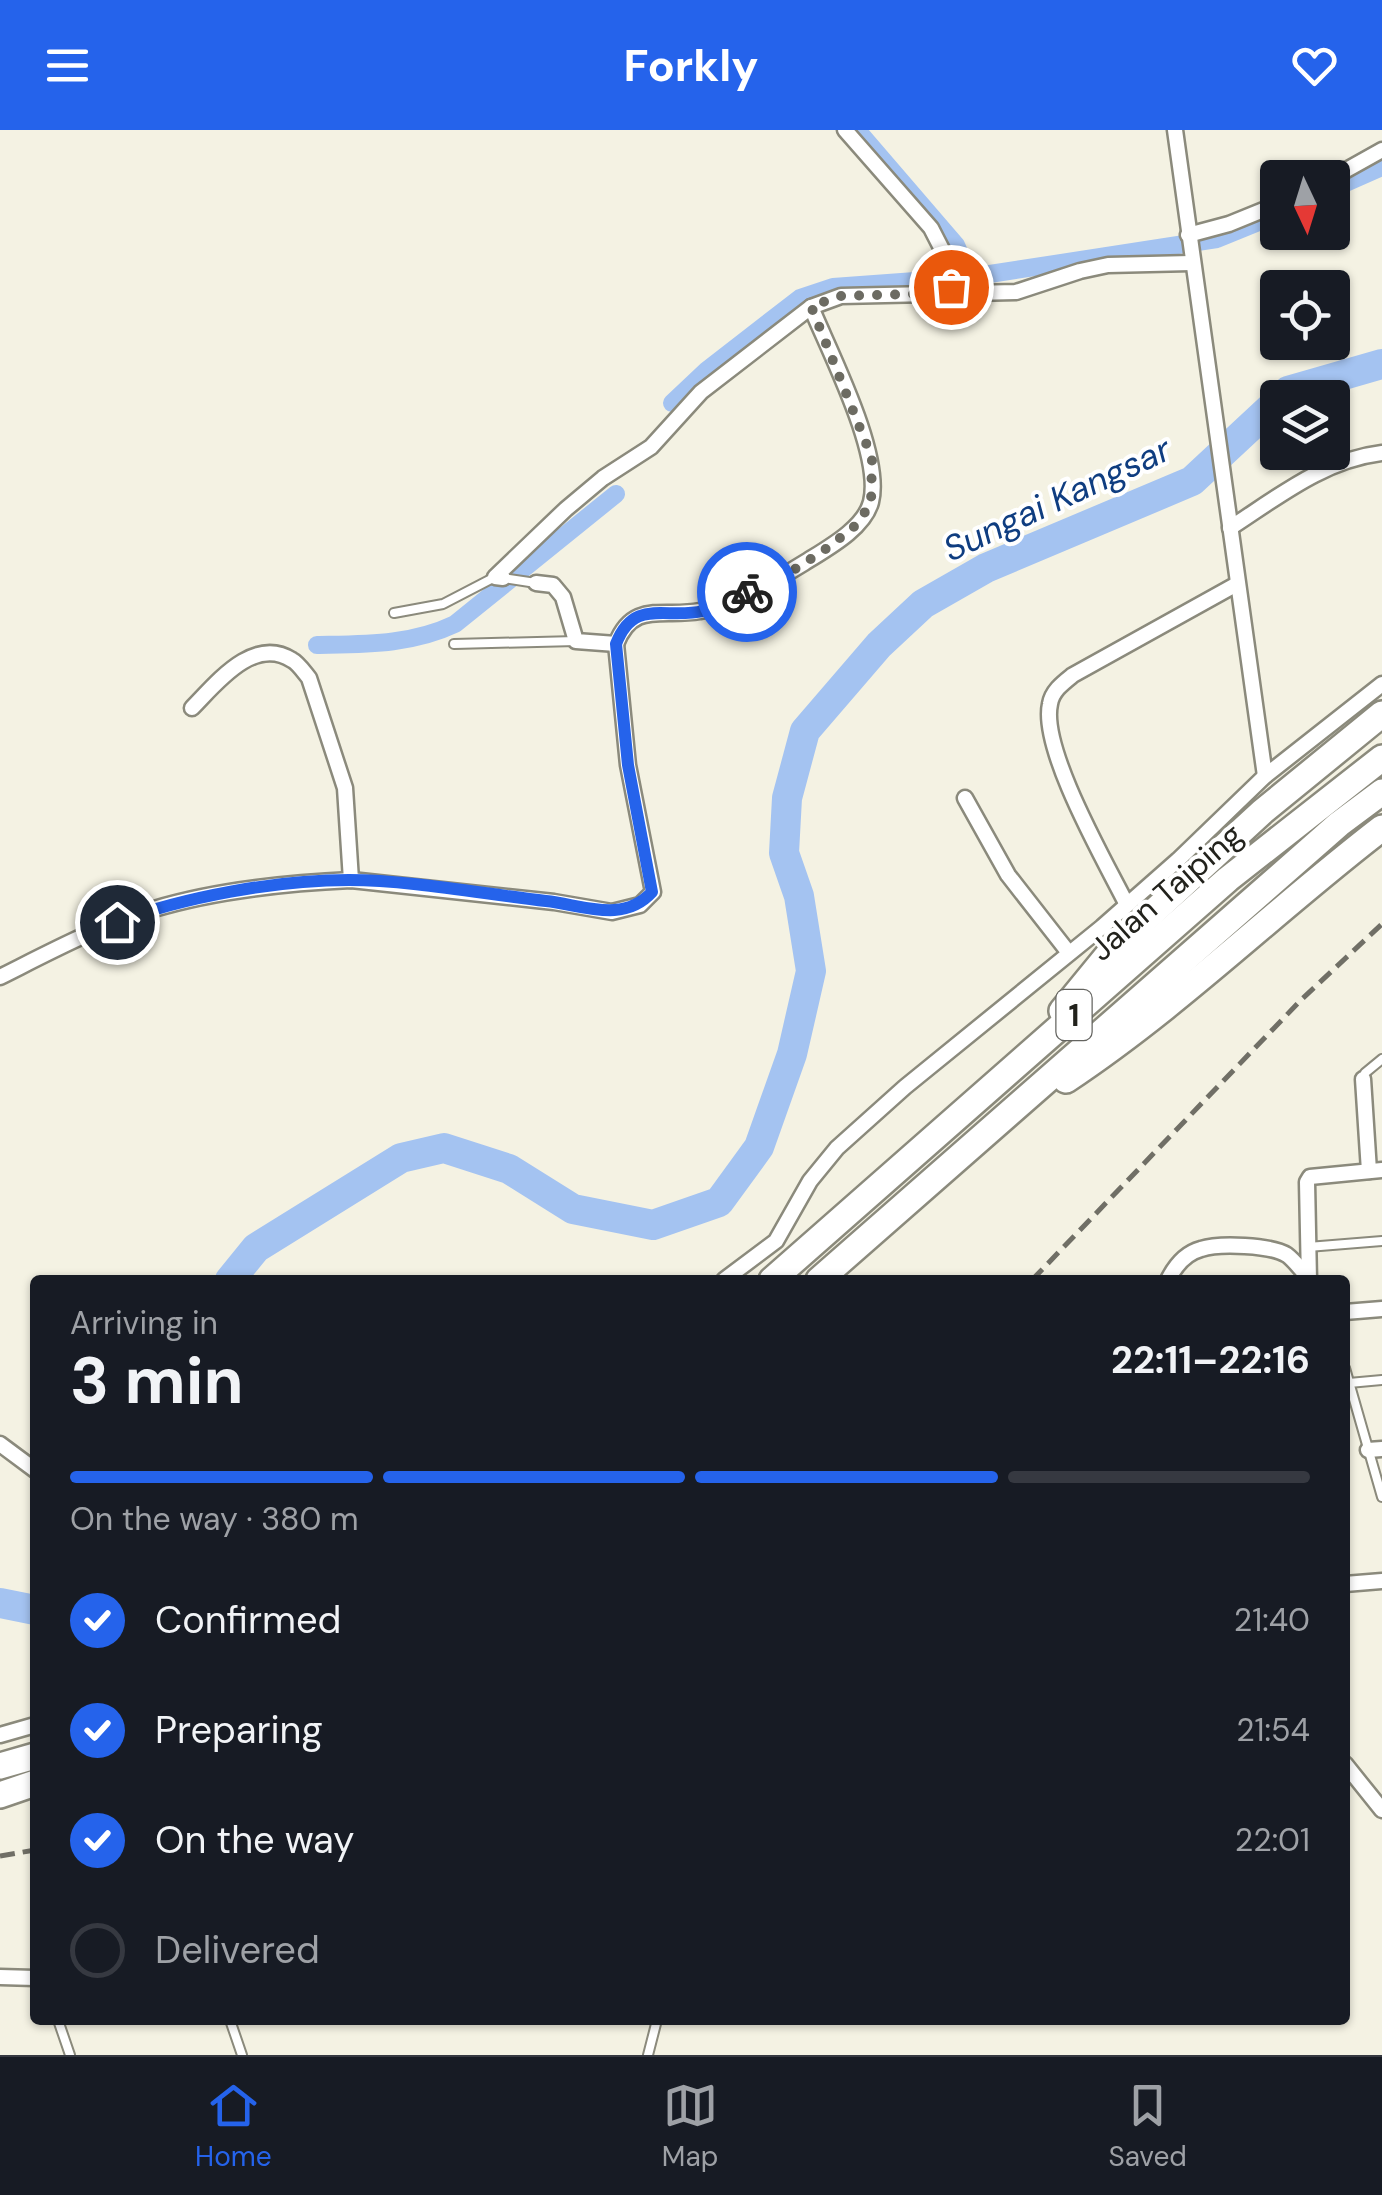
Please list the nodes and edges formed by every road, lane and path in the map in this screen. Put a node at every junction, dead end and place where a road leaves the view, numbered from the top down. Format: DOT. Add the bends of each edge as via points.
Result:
graph roads {
  1 [pos="845,130"];
  2 [pos="1174,130"];
  3 [pos="1382,150"];
  4 [pos="1350,168"];
  5 [pos="1260,211"];
  6 [pos="1188,236"];
  7 [pos="1191,258"];
  8 [pos="951,290"];
  9 [pos="811,306"];
  10 [pos="1382,453"];
  11 [pos="1229,522"];
  12 [pos="499,577"];
  13 [pos="536,583"];
  14 [pos="1237,584"];
  15 [pos="394,613"];
  16 [pos="576,641"];
  17 [pos="454,644"];
  18 [pos="616,644"];
  19 [pos="1382,684"];
  20 [pos="192,708"];
  21 [pos="1382,714"];
  22 [pos="1382,758"];
  23 [pos="1265,776"];
  24 [pos="1382,792"];
  25 [pos="965,798"];
  26 [pos="1382,828"];
  27 [pos="351,880"];
  28 [pos="1127,905"];
  29 [pos="1069,953"];
  30 [pos="0,977"];
  31 [pos="1032,1051"];
  32 [pos="1382,1058"];
  33 [pos="1363,1079"];
  34 [pos="1016,1108"];
  35 [pos="1376,1170"];
  36 [pos="1382,1242"];
  37 [pos="1308,1247"];
  38 [pos="731,1275"];
  39 [pos="778,1275"];
  40 [pos="825,1275"];
  41 [pos="1172,1275"];
  42 [pos="1305,1275"];
  43 [pos="1309,1275"];
  44 [pos="1382,1309"];
  45 [pos="1350,1312"];
  46 [pos="1382,1380"];
  47 [pos="1350,1383"];
  48 [pos="1350,1386"];
  49 [pos="0,1444"];
  50 [pos="1375,1450"];
  51 [pos="30,1466"];
  52 [pos="1382,1497"];
  53 [pos="1382,1581"];
  54 [pos="1350,1584"];
  55 [pos="30,1726"];
  56 [pos="0,1735"];
  57 [pos="30,1757"];
  58 [pos="0,1766"];
  59 [pos="1350,1770"];
  60 [pos="30,1786"];
  61 [pos="0,1795"];
  62 [pos="1382,1810"];
  63 [pos="0,1976"];
  64 [pos="30,1978"];
  65 [pos="60,2025"];
  66 [pos="232,2025"];
  67 [pos="656,2025"];
  68 [pos="70,2055"];
  69 [pos="242,2055"];
  70 [pos="648,2055"];
  1 -- 8 [label="street" via="931,228 951,267"];
  2 -- 6 [label="street"];
  3 -- 4 [label="street"];
  5 -- 6 [label="street"];
  6 -- 7 [label="street"];
  7 -- 8 [label="street" via="1108,265 1016,292"];
  7 -- 11 [label="street"];
  8 -- 9 [label="street" via="841,296"];
  9 -- 12 [label="street" via="701,392 651,447 566,508"];
  9 -- 18 [label="street" via="872,458 871,504 853,528 781,578 701,612 643,614 623,626"];
  10 -- 11 [label="street" via="1314,473"];
  11 -- 14 [label="street"];
  12 -- 13 [label="lane"];
  12 -- 15 [label="lane" via="443,604"];
  13 -- 16 [label="street" via="553,585 563,597"];
  14 -- 23 [label="street"];
  14 -- 28 [label="street" via="1074,675 1050,703 1068,784"];
  16 -- 17 [label="lane"];
  16 -- 18 [label="street"];
  18 -- 27 [label="street" via="628,765 652,892 640,905 612,912"];
  19 -- 23 [label="street"];
  20 -- 27 [label="street" via="254,656 275,654 300,668 345,788"];
  21 -- 31 [label="highway" via="1262,812 1112,950"];
  22 -- 31 [label="highway, Jalan Taiping / 1" via="1228,879"];
  23 -- 28 [label="street"];
  24 -- 34 [label="highway, Jalan Taiping / 1"];
  25 -- 29 [label="street" via="1008,874"];
  26 -- 34 [label="highway" via="1192,988 1102,1056"];
  27 -- 30 [label="street" via="209,895 152,909"];
  28 -- 29 [label="street"];
  29 -- 38 [label="street" via="837,1148 776,1241"];
  31 -- 39 [label="highway, Jalan Taiping / 1"];
  32 -- 33 [label="lane"];
  33 -- 35 [label="street"];
  34 -- 40 [label="highway, Jalan Taiping / 1"];
  35 -- 37 [label="street" via="1310,1177"];
  36 -- 37 [label="lane"];
  37 -- 43 [label="street"];
  41 -- 42 [label="street" via="1185,1257 1217,1246 1286,1254"];
  44 -- 45 [label="street"];
  46 -- 47 [label="lane"];
  48 -- 50 [label="lane"];
  49 -- 51 [label="street"];
  50 -- 52 [label="lane"];
  53 -- 54 [label="street"];
  55 -- 56 [label="street"];
  57 -- 58 [label="highway"];
  59 -- 62 [label="street"];
  60 -- 61 [label="highway"];
  63 -- 64 [label="street"];
  65 -- 68 [label="lane"];
  66 -- 69 [label="lane"];
  67 -- 70 [label="lane"];
}
